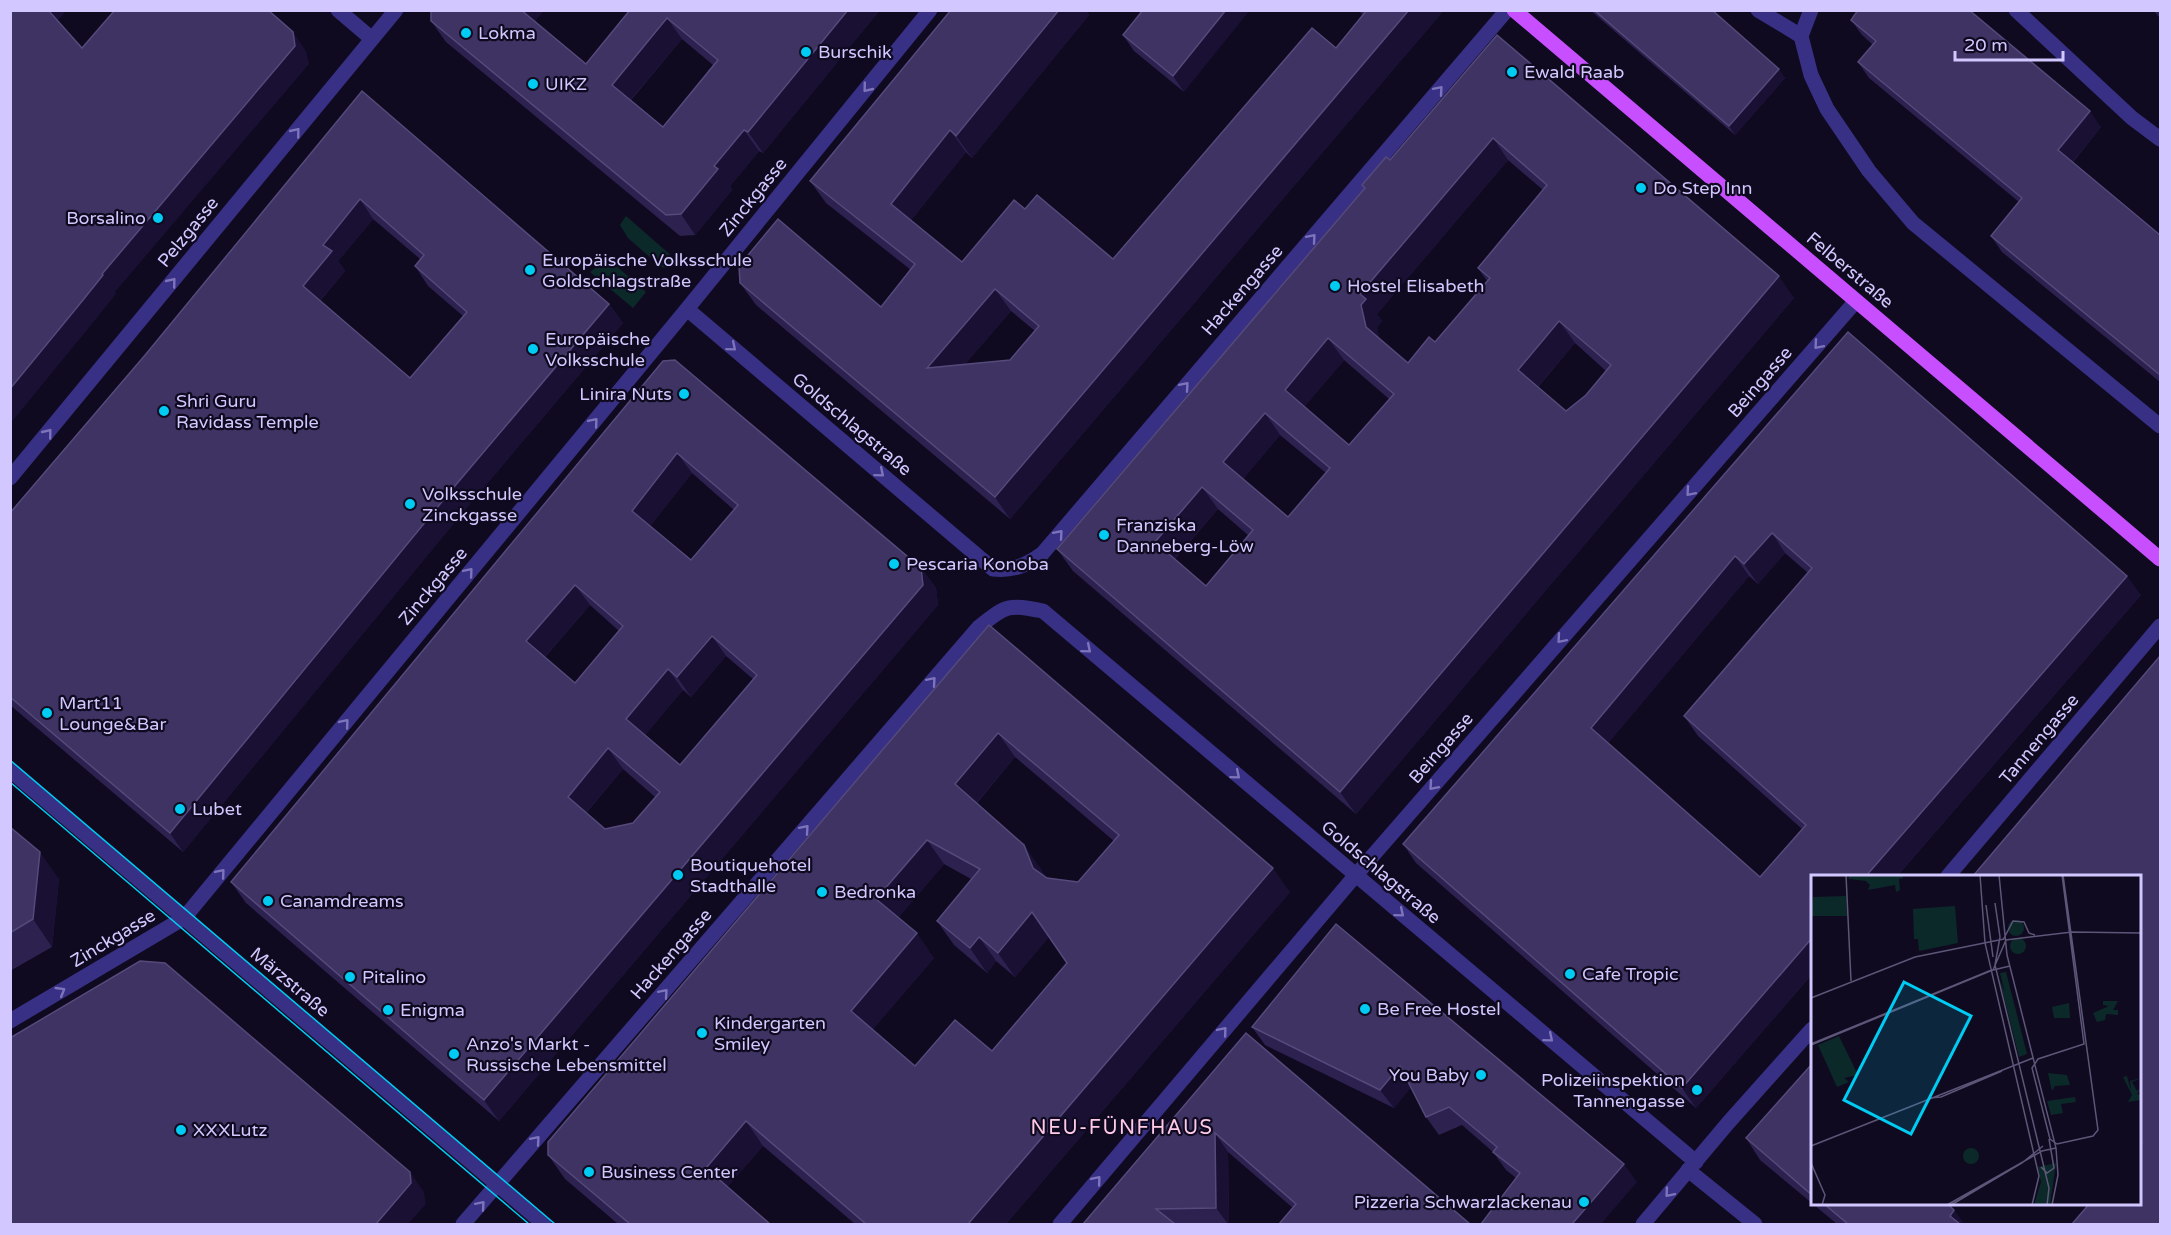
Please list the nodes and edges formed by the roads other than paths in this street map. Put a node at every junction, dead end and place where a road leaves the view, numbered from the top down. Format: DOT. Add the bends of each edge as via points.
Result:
graph roads {
  1 [pos="338,10"];
  2 [pos="396,10"];
  3 [pos="930,10"];
  4 [pos="1507,10"];
  5 [pos="1514,10"];
  6 [pos="1758,10"];
  7 [pos="1811,10"];
  8 [pos="2016,10"];
  9 [pos="1801,36"];
  10 [pos="372,39"];
  11 [pos="2160,139"];
  12 [pos="1856,301"];
  13 [pos="687,309"];
  14 [pos="2160,426"];
  15 [pos="10,478"];
  16 [pos="2160,559"];
  17 [pos="993,569"];
  18 [pos="1043,611"];
  19 [pos="2160,626"];
  20 [pos="10,770"];
  21 [pos="1951,873"];
  22 [pos="1355,876"];
  23 [pos="184,918"];
  24 [pos="10,1021"];
  25 [pos="1811,1030"];
  26 [pos="1692,1166"];
  27 [pos="498,1184"];
  28 [pos="464,1224"];
  29 [pos="544,1224"];
  30 [pos="1060,1224"];
  31 [pos="1643,1224"];
  32 [pos="1755,1224"];
  1 -- 10 [label="street"];
  2 -- 10 [label="street, Pelzgasse"];
  3 -- 13 [label="street, Zinckgasse, one-way"];
  17 -- 4 [label="street, Hackengasse, one-way" via="1025,566 1042,554"];
  5 -- 12 [label="main road, Felberstraße"];
  6 -- 9 [label="street"];
  7 -- 9 [label="street"];
  8 -- 11 [label="street" via="2132,118"];
  9 -- 14 [label="street" via="1811,75 1827,109 1869,171 1913,223"];
  15 -- 10 [label="street, Pelzgasse, one-way"];
  12 -- 16 [label="main road, Felberstraße"];
  12 -- 22 [label="street, Beingasse, one-way"];
  13 -- 17 [label="street, Goldschlagstraße, one-way"];
  23 -- 13 [label="street, Zinckgasse, one-way"];
  18 -- 22 [label="street, Goldschlagstraße, one-way"];
  27 -- 18 [label="street, Hackengasse, one-way" via="979,627 1002,609 1017,605"];
  19 -- 21 [label="street, Tannengasse"];
  20 -- 23 [label="street, Märzstraße"];
  22 -- 26 [label="street, Goldschlagstraße, one-way"];
  30 -- 22 [label="street, Beingasse, one-way"];
  24 -- 23 [label="street, Zinckgasse, one-way"];
  23 -- 27 [label="street, Märzstraße"];
  25 -- 26 [label="street"];
  26 -- 31 [label="street, one-way"];
  26 -- 32 [label="street, Goldschlagstraße"];
  28 -- 27 [label="street, Hackengasse, one-way"];
  27 -- 29 [label="street, Märzstraße"];
}
